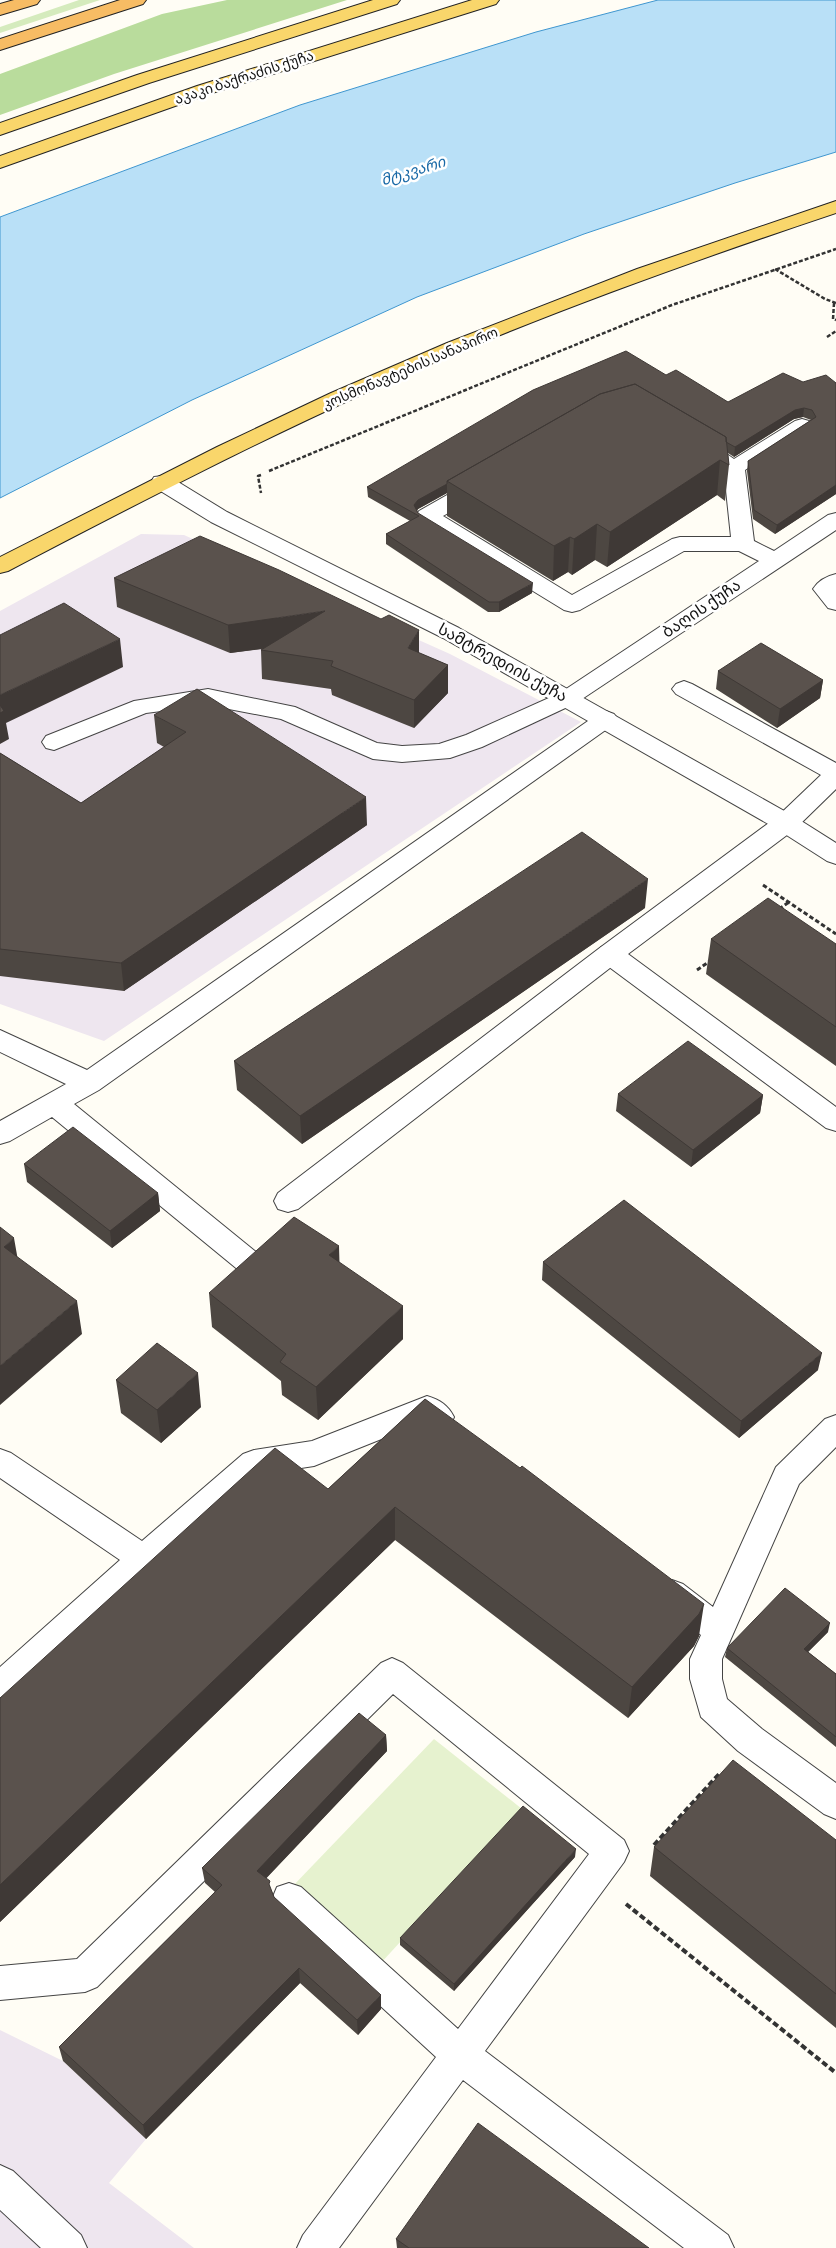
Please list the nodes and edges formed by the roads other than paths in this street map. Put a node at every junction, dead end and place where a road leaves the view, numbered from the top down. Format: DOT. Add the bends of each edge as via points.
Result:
graph roads {
  1 [pos="30,0"];
  2 [pos="137,0"];
  3 [pos="391,0"];
  4 [pos="490,0"];
  5 [pos="0,10"];
  6 [pos="0,45"];
  7 [pos="0,129"];
  8 [pos="0,162"];
  9 [pos="836,207"];
  10 [pos="802,426"];
  11 [pos="677,434"];
  12 [pos="734,468"];
  13 [pos="496,477"];
  14 [pos="162,482"];
  15 [pos="836,520"];
  16 [pos="743,544"];
  17 [pos="773,560"];
  18 [pos="0,566"];
  19 [pos="836,581"];
  20 [pos="836,603"];
  21 [pos="684,689"];
  22 [pos="568,698"];
  23 [pos="606,719"];
  24 [pos="54,742"];
  25 [pos="836,774"];
  26 [pos="786,823"];
  27 [pos="836,855"];
  28 [pos="610,954"];
  29 [pos="0,1040"];
  30 [pos="89,1083"];
  31 [pos="54,1103"];
  32 [pos="836,1121"];
  33 [pos="0,1134"];
  34 [pos="288,1201"];
  35 [pos="246,1260"];
  36 [pos="836,1428"];
  37 [pos="459,1432"];
  38 [pos="0,1462"];
  39 [pos="143,1559"];
  40 [pos="648,1576"];
  41 [pos="718,1630"];
  42 [pos="0,1688"];
  43 [pos="836,1803"];
  44 [pos="289,1899"];
  45 [pos="0,1983"];
  46 [pos="460,2055"];
  47 [pos="4,2197"];
  48 [pos="68,2248"];
  49 [pos="316,2248"];
  50 [pos="715,2248"];
  1 -- 5 [label="highway"];
  2 -- 6 [label="highway"];
  3 -- 7 [label="main road, აკაკი ბაქრაძის ქუჩა" via="143,79"];
  4 -- 8 [label="main road, აკაკი ბაქრაძის ქუჩა" via="203,90"];
  9 -- 14 [label="main road, კოსმონავტების სანაპირო" via="720,245 454,347"];
  10 -- 12 [label="street"];
  11 -- 12 [label="street"];
  12 -- 16 [label="street"];
  13 -- 16 [label="street" via="427,516 572,605 680,544"];
  14 -- 18 [label="main road, კოსმონავტების სანაპირო"];
  14 -- 22 [label="street, სამტრედიის ქუჩა" via="219,517 451,633"];
  15 -- 17 [label="street, ბაღის ქუჩა"];
  16 -- 17 [label="street"];
  17 -- 22 [label="street, ბაღის ქუჩა"];
  19 -- 20 [label="street" via="824,589"];
  21 -- 25 [label="street"];
  22 -- 23 [label="street, სამტრედიის ქუჩა"];
  22 -- 24 [label="street, ბაღის ქუჩა" via="474,741 441,752 402,754 373,751 287,712 208,697 142,706"];
  23 -- 26 [label="street, სამტრედიის ქუჩა"];
  23 -- 30 [label="street"];
  25 -- 26 [label="street"];
  26 -- 27 [label="street, სამტრედიის ქუჩა"];
  26 -- 28 [label="street"];
  28 -- 32 [label="street"];
  28 -- 34 [label="street"];
  29 -- 30 [label="street"];
  30 -- 31 [label="street"];
  31 -- 33 [label="street"];
  31 -- 35 [label="street"];
  36 -- 41 [label="street" via="787,1476"];
  37 -- 39 [label="street" via="427,1408 314,1453 254,1463"];
  38 -- 39 [label="street"];
  39 -- 42 [label="street"];
  40 -- 41 [label="street"];
  41 -- 43 [label="street" via="706,1659 706,1679 713,1707 750,1740"];
  44 -- 46 [label="street"];
  45 -- 46 [label="street" via="85,1975 392,1673 602,1864"];
  46 -- 49 [label="street"];
  46 -- 50 [label="street"];
  47 -- 48 [label="street"];
}
